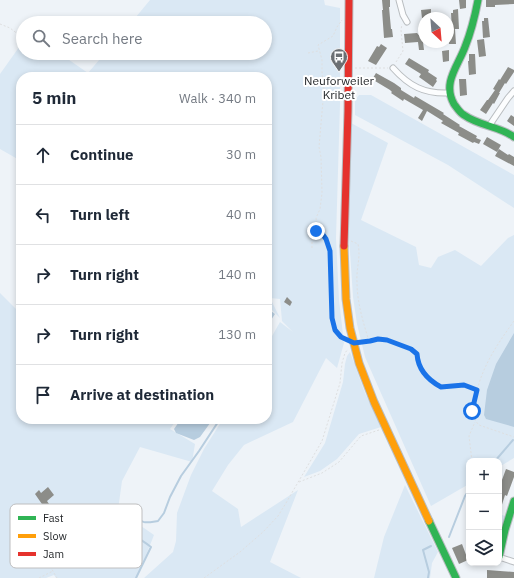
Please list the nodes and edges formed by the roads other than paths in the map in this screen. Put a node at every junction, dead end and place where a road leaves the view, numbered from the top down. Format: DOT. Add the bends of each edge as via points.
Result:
graph roads {
  1 [pos="349,0"];
  2 [pos="399,0"];
  3 [pos="478,0"];
  4 [pos="407,22"];
  5 [pos="393,68"];
  6 [pos="514,91"];
  7 [pos="449,93"];
  8 [pos="489,126"];
  9 [pos="514,137"];
  10 [pos="514,501"];
  11 [pos="502,544"];
  12 [pos="502,558"];
  13 [pos="514,562"];
  14 [pos="455,575"];
  1 -- 14 [label="main road" via="344,240 346,300 350,328 366,382"];
  2 -- 4 [label="street"];
  3 -- 7 [label="main road" via="473,24 451,81"];
  5 -- 7 [label="street" via="405,80 421,90"];
  6 -- 8 [label="street"];
  7 -- 8 [label="main road" via="462,114"];
  8 -- 9 [label="main road"];
  10 -- 11 [label="main road"];
  12 -- 13 [label="street"];
}
